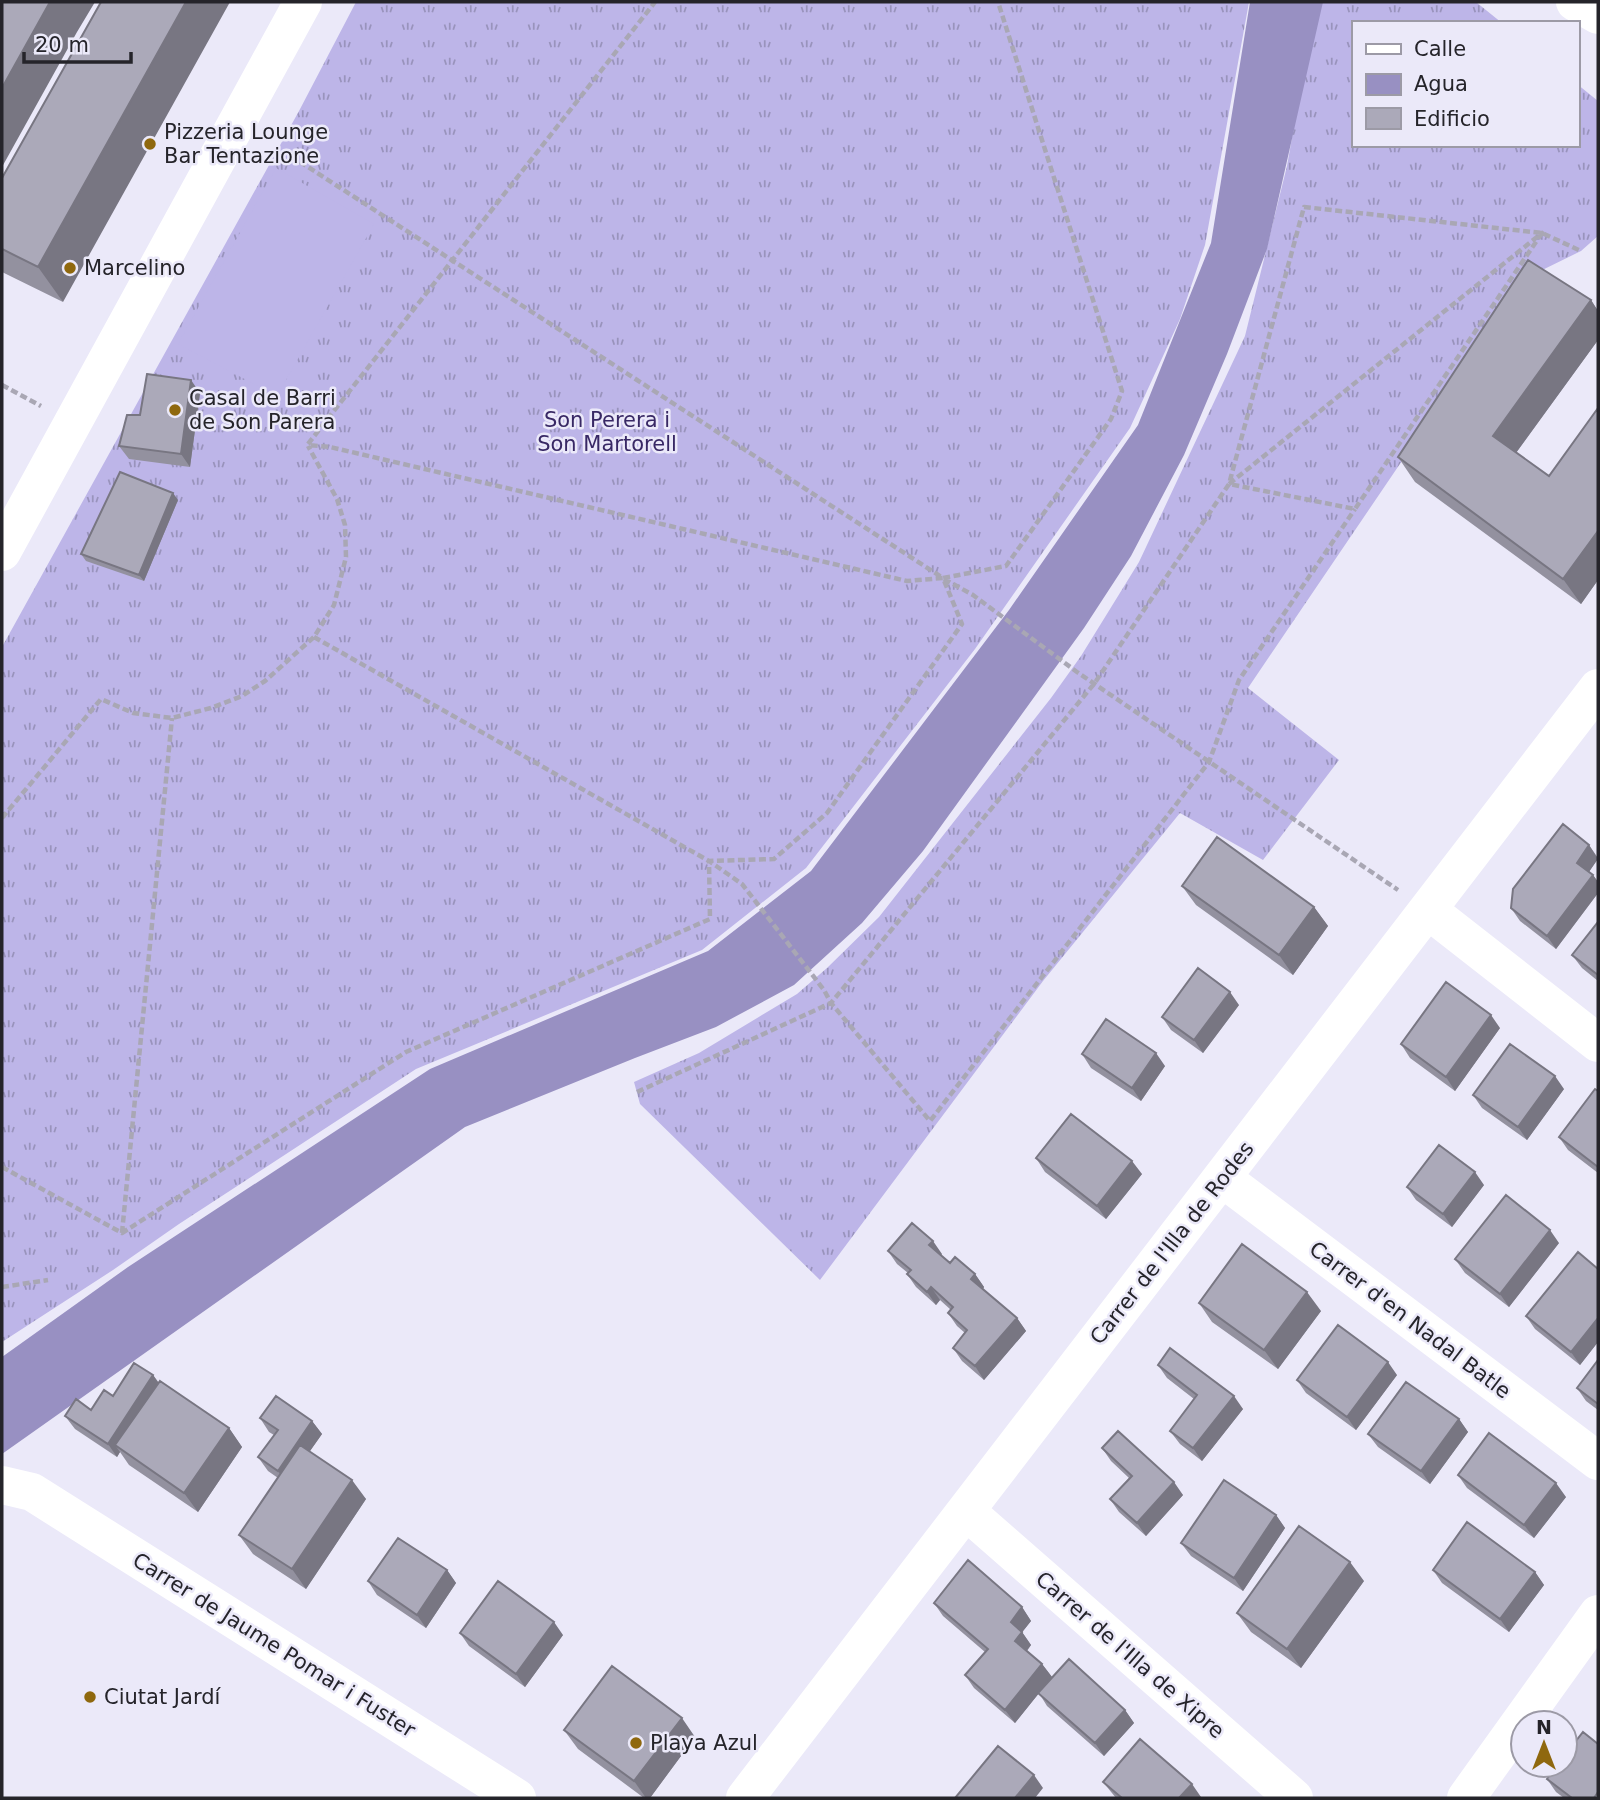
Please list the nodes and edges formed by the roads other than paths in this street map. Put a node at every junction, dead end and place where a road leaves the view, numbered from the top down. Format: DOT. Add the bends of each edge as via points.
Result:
graph roads {
  1 [pos="303,2"];
  2 [pos="1575,2"];
  3 [pos="1598,15"];
  4 [pos="2,552"];
  5 [pos="1598,688"];
  6 [pos="1428,910"];
  7 [pos="1598,1043"];
  8 [pos="1222,1178"];
  9 [pos="1598,1461"];
  10 [pos="17,1489"];
  11 [pos="966,1511"];
  12 [pos="1598,1614"];
  13 [pos="517,1798"];
  14 [pos="746,1798"];
  15 [pos="1294,1798"];
  16 [pos="1466,1798"];
  1 -- 4 [label="street"];
  2 -- 3 [label="street"];
  5 -- 6 [label="street, Carrer de l'Illa de Rodes"];
  6 -- 7 [label="street"];
  6 -- 8 [label="street, Carrer de l'Illa de Rodes"];
  8 -- 9 [label="street, Carrer d'en Nadal Batle"];
  8 -- 11 [label="street, Carrer de l'Illa de Rodes"];
  10 -- 13 [label="street, Carrer de Jaume Pomar i Fuster"];
  11 -- 14 [label="street, Carrer de l'Illa de Rodes"];
  11 -- 15 [label="street, Carrer de l'Illa de Xipre"];
  12 -- 16 [label="street"];
}
